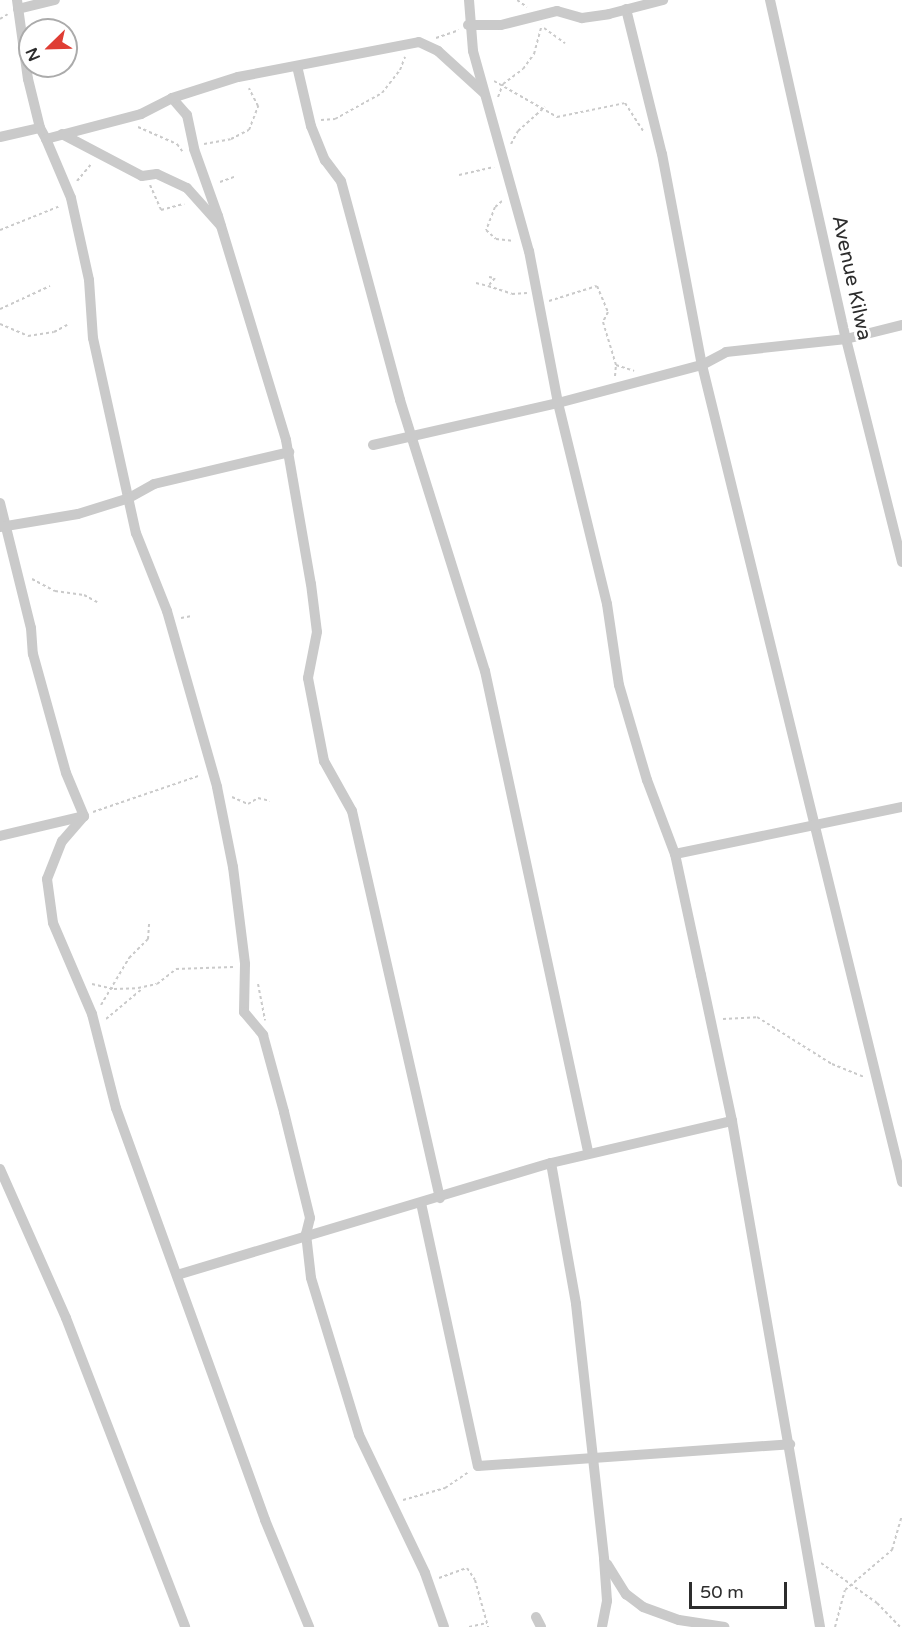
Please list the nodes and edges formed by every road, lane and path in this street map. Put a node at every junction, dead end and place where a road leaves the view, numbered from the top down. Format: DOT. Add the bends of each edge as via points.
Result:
graph roads {
  1 [pos="55,0"];
  2 [pos="469,0"];
  3 [pos="663,0"];
  4 [pos="770,0"];
  5 [pos="18,4"];
  6 [pos="626,9"];
  7 [pos="548,13"];
  8 [pos="468,25"];
  9 [pos="415,42"];
  10 [pos="297,66"];
  11 [pos="248,75"];
  12 [pos="482,78"];
  13 [pos="503,84"];
  14 [pos="484,93"];
  15 [pos="172,98"];
  16 [pos="127,117"];
  17 [pos="311,126"];
  18 [pos="40,128"];
  19 [pos="62,134"];
  20 [pos="0,136"];
  21 [pos="648,137"];
  22 [pos="46,139"];
  23 [pos="194,149"];
  24 [pos="198,161"];
  25 [pos="513,192"];
  26 [pos="22,223"];
  27 [pos="221,226"];
  28 [pos="0,230"];
  29 [pos="516,240"];
  30 [pos="489,277"];
  31 [pos="476,283"];
  32 [pos="50,286"];
  33 [pos="488,286"];
  34 [pos="539,303"];
  35 [pos="0,309"];
  36 [pos="0,324"];
  37 [pos="902,325"];
  38 [pos="67,326"];
  39 [pos="846,339"];
  40 [pos="616,365"];
  41 [pos="702,365"];
  42 [pos="558,404"];
  43 [pos="412,434"];
  44 [pos="373,445"];
  45 [pos="288,452"];
  46 [pos="129,498"];
  47 [pos="0,503"];
  48 [pos="3,527"];
  49 [pos="902,562"];
  50 [pos="28,574"];
  51 [pos="97,602"];
  52 [pos="217,787"];
  53 [pos="270,801"];
  54 [pos="902,807"];
  55 [pos="84,816"];
  56 [pos="817,823"];
  57 [pos="0,836"];
  58 [pos="675,854"];
  59 [pos="149,923"];
  60 [pos="245,964"];
  61 [pos="76,977"];
  62 [pos="145,987"];
  63 [pos="114,989"];
  64 [pos="711,1021"];
  65 [pos="94,1025"];
  66 [pos="263,1035"];
  67 [pos="874,1074"];
  68 [pos="732,1121"];
  69 [pos="588,1153"];
  70 [pos="551,1163"];
  71 [pos="0,1169"];
  72 [pos="902,1182"];
  73 [pos="440,1198"];
  74 [pos="421,1203"];
  75 [pos="306,1234"];
  76 [pos="177,1275"];
  77 [pos="790,1444"];
  78 [pos="592,1460"];
  79 [pos="478,1466"];
  80 [pos="392,1503"];
  81 [pos="902,1515"];
  82 [pos="808,1552"];
  83 [pos="604,1559"];
  84 [pos="428,1582"];
  85 [pos="852,1585"];
  86 [pos="487,1622"];
  87 [pos="184,1627"];
  88 [pos="309,1627"];
  89 [pos="444,1627"];
  90 [pos="469,1627"];
  91 [pos="488,1627"];
  92 [pos="602,1627"];
  93 [pos="724,1627"];
  94 [pos="820,1627"];
  95 [pos="835,1627"];
  96 [pos="900,1627"];
  1 -- 5 [label="street"];
  2 -- 8 [label="street"];
  3 -- 6 [label="street"];
  4 -- 39 [label="street, Avenue Kilwa"];
  5 -- 18 [label="street" via="28,79"];
  6 -- 7 [label="street" via="582,18 557,11"];
  6 -- 41 [label="street" via="662,154"];
  7 -- 8 [label="street" via="501,25"];
  7 -- 13 [label="path" via="534,54 524,69"];
  8 -- 9 [label="path"];
  8 -- 12 [label="street"];
  9 -- 10 [label="street"];
  9 -- 14 [label="street" via="438,51"];
  9 -- 17 [label="path" via="382,93 335,119 317,120"];
  10 -- 11 [label="street"];
  10 -- 17 [label="street"];
  11 -- 15 [label="street"];
  11 -- 23 [label="path" via="258,106 249,130"];
  12 -- 13 [label="path"];
  12 -- 14 [label="street"];
  13 -- 21 [label="path" via="557,117 625,103"];
  14 -- 25 [label="street"];
  15 -- 16 [label="street"];
  15 -- 23 [label="street" via="187,115"];
  16 -- 19 [label="street"];
  16 -- 24 [label="path" via="148,134 177,144 185,156"];
  17 -- 43 [label="street" via="325,160 341,181"];
  18 -- 20 [label="street"];
  18 -- 22 [label="street"];
  19 -- 22 [label="street"];
  19 -- 27 [label="street" via="142,176 157,174 187,188"];
  22 -- 46 [label="street" via="71,198 89,280 93,338"];
  23 -- 24 [label="street"];
  24 -- 27 [label="street"];
  25 -- 29 [label="path" via="495,207 486,230 496,238"];
  25 -- 34 [label="street"];
  26 -- 28 [label="path"];
  27 -- 45 [label="street"];
  30 -- 33 [label="path" via="495,278"];
  31 -- 33 [label="path"];
  32 -- 35 [label="path"];
  33 -- 34 [label="path" via="533,295"];
  34 -- 40 [label="path" via="568,298 597,286 608,312 603,322"];
  34 -- 42 [label="street"];
  36 -- 38 [label="path" via="28,336"];
  37 -- 39 [label="street"];
  39 -- 41 [label="street" via="726,352"];
  39 -- 49 [label="street, Avenue Kilwa"];
  41 -- 42 [label="street"];
  41 -- 56 [label="street"];
  42 -- 43 [label="street"];
  42 -- 58 [label="street" via="608,604 619,685 647,780"];
  43 -- 44 [label="street"];
  43 -- 69 [label="street" via="484,671"];
  45 -- 46 [label="street" via="154,484"];
  45 -- 73 [label="street" via="312,594 316,632 308,678 324,761 352,811"];
  46 -- 48 [label="street" via="78,514"];
  46 -- 52 [label="street" via="136,533 167,611"];
  47 -- 48 [label="street"];
  48 -- 55 [label="street" via="66,773"];
  50 -- 51 [label="path" via="36,583 55,591 84,595"];
  52 -- 53 [label="path" via="248,804 258,798"];
  52 -- 55 [label="path" via="203,774"];
  52 -- 60 [label="street" via="233,867"];
  54 -- 56 [label="street"];
  55 -- 57 [label="street"];
  55 -- 61 [label="street" via="62,841 47,879 53,923"];
  56 -- 58 [label="street"];
  56 -- 67 [label="street"];
  58 -- 64 [label="street"];
  59 -- 63 [label="path" via="148,939 129,958"];
  60 -- 62 [label="path" via="176,969 157,984"];
  60 -- 66 [label="path" via="259,987 265,1015"];
  60 -- 66 [label="street" via="244,1012"];
  61 -- 63 [label="path"];
  61 -- 65 [label="street"];
  62 -- 63 [label="path"];
  62 -- 65 [label="path"];
  63 -- 65 [label="path" via="103,1002"];
  64 -- 67 [label="path" via="757,1017 860,1078"];
  64 -- 68 [label="street"];
  65 -- 76 [label="street" via="116,1108"];
  66 -- 75 [label="street" via="310,1218"];
  67 -- 72 [label="street"];
  68 -- 69 [label="street"];
  68 -- 77 [label="street"];
  69 -- 70 [label="street"];
  70 -- 73 [label="street"];
  70 -- 78 [label="street" via="576,1304"];
  71 -- 87 [label="street" via="66,1318"];
  73 -- 74 [label="street"];
  74 -- 75 [label="street"];
  74 -- 79 [label="street"];
  75 -- 76 [label="street"];
  75 -- 80 [label="street" via="311,1278 359,1435"];
  76 -- 88 [label="street" via="265,1520"];
  77 -- 78 [label="street"];
  77 -- 82 [label="street"];
  78 -- 79 [label="street"];
  78 -- 83 [label="street"];
  79 -- 80 [label="path" via="445,1488"];
  80 -- 84 [label="street"];
  81 -- 85 [label="path" via="892,1550"];
  82 -- 85 [label="path"];
  82 -- 94 [label="street"];
  83 -- 92 [label="street" via="607,1601"];
  83 -- 93 [label="street" via="626,1594 643,1607 680,1620"];
  84 -- 86 [label="path" via="467,1568 475,1580"];
  84 -- 89 [label="street"];
  85 -- 95 [label="path" via="839,1607"];
  85 -- 96 [label="path"];
  86 -- 90 [label="path"];
  86 -- 91 [label="path"];
}
